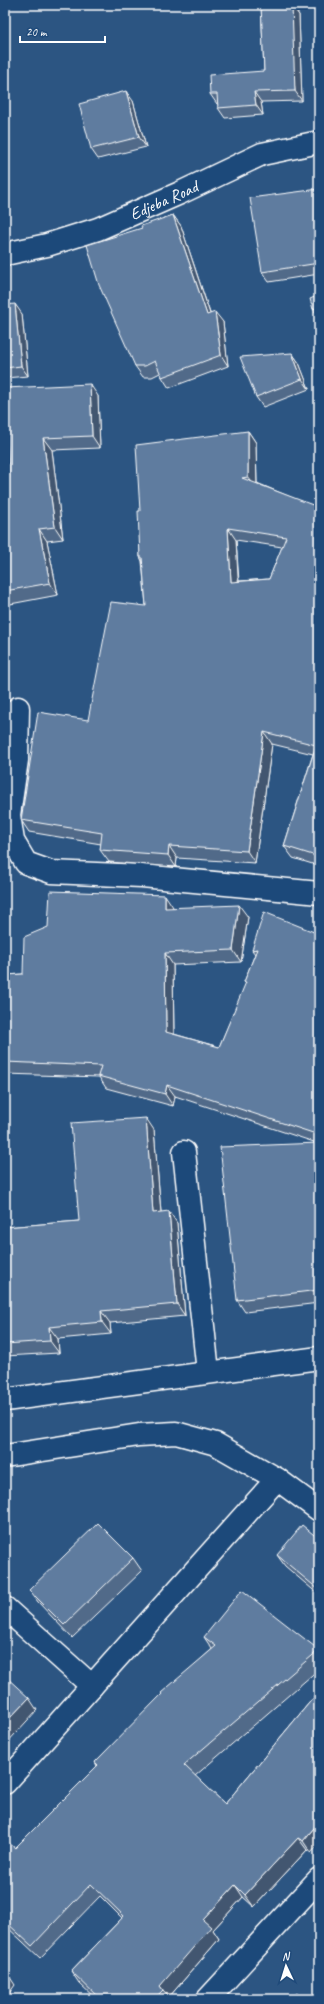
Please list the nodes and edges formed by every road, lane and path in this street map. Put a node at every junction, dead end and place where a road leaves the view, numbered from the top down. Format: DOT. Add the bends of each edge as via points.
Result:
graph roads {
  1 [pos="319,142"];
  2 [pos="5,254"];
  3 [pos="18,708"];
  4 [pos="11,760"];
  5 [pos="319,893"];
  6 [pos="184,1152"];
  7 [pos="319,1358"];
  8 [pos="208,1372"];
  9 [pos="5,1400"];
  10 [pos="5,1456"];
  11 [pos="277,1479"];
  12 [pos="319,1510"];
  13 [pos="5,1608"];
  14 [pos="92,1686"];
  15 [pos="5,1783"];
  16 [pos="319,1878"];
  17 [pos="208,1999"];
  1 -- 2 [label="street, Edjeba Road" via="262,154 98,229 48,245"];
  3 -- 4 [label="street"];
  4 -- 5 [label="street" via="9,815 12,841 26,863 51,872 142,876"];
  6 -- 8 [label="street"];
  7 -- 8 [label="street"];
  8 -- 9 [label="street"];
  10 -- 11 [label="street" via="139,1435 176,1433 216,1444"];
  11 -- 12 [label="street"];
  11 -- 14 [label="street"];
  13 -- 14 [label="street"];
  14 -- 15 [label="street"];
  16 -- 17 [label="street"];
}
